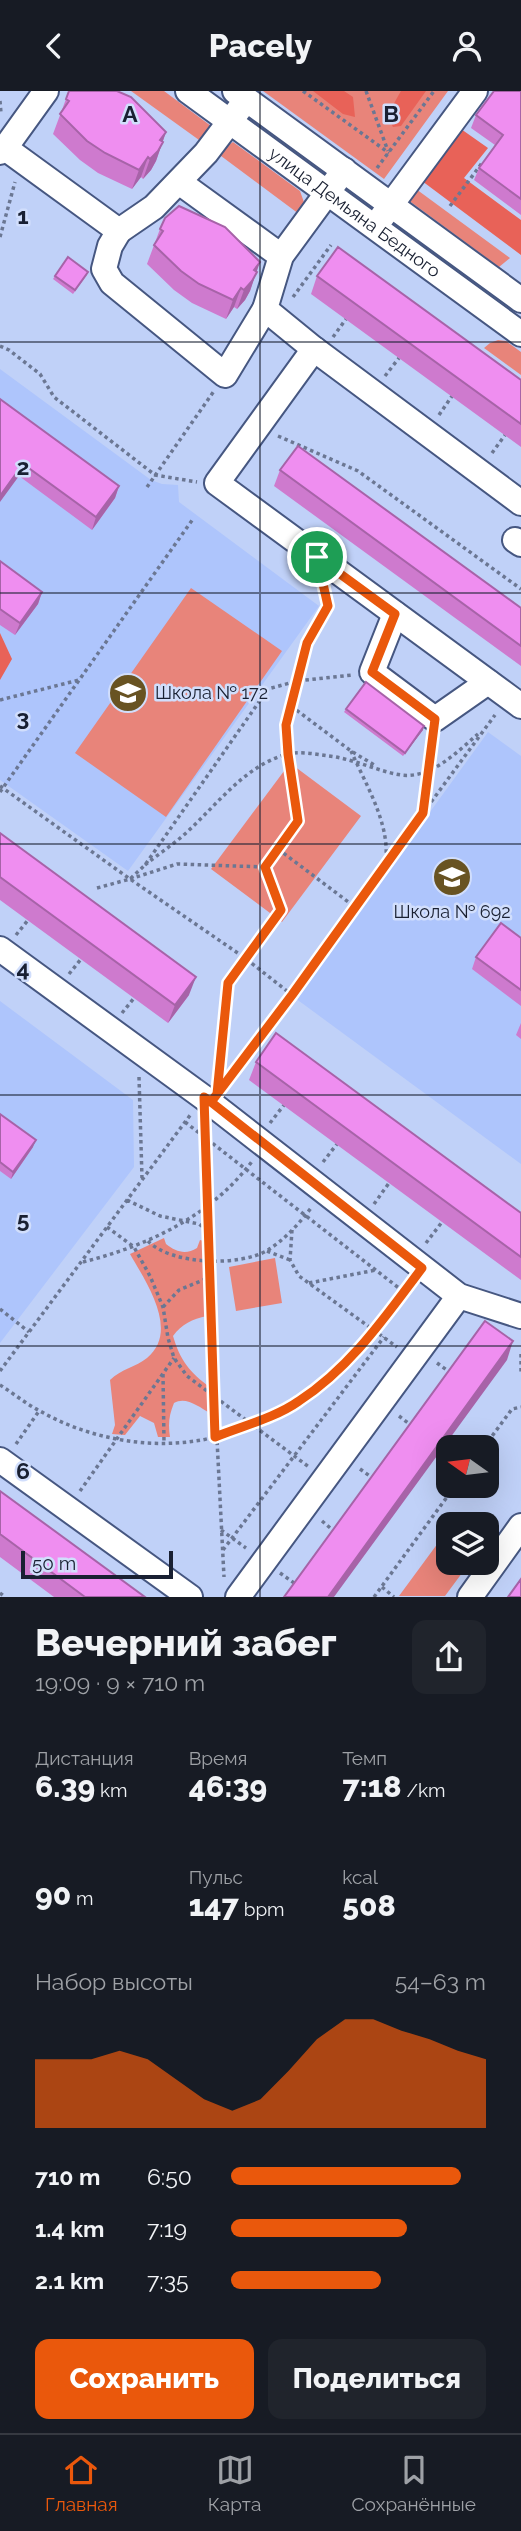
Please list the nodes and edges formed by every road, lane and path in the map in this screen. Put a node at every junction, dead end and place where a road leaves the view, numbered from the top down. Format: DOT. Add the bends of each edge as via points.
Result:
graph roads {
  1 [pos="46,91"];
  2 [pos="188,91"];
  3 [pos="303,91"];
  4 [pos="366,91"];
  5 [pos="434,91"];
  6 [pos="475,91"];
  7 [pos="241,95"];
  8 [pos="230,121"];
  9 [pos="9,153"];
  10 [pos="388,153"];
  11 [pos="482,163"];
  12 [pos="344,170"];
  13 [pos="372,174"];
  14 [pos="179,181"];
  15 [pos="328,193"];
  16 [pos="391,204"];
  17 [pos="450,206"];
  18 [pos="375,227"];
  19 [pos="118,231"];
  20 [pos="0,237"];
  21 [pos="331,245"];
  22 [pos="281,256"];
  23 [pos="510,279"];
  24 [pos="521,300"];
  25 [pos="484,307"];
  26 [pos="271,314"];
  27 [pos="521,334"];
  28 [pos="0,346"];
  29 [pos="314,349"];
  30 [pos="225,375"];
  31 [pos="258,427"];
  32 [pos="155,475"];
  33 [pos="217,483"];
  34 [pos="147,487"];
  35 [pos="521,503"];
  36 [pos="193,520"];
  37 [pos="317,557"];
  38 [pos="521,589"];
  39 [pos="395,614"];
  40 [pos="372,672"];
  41 [pos="79,680"];
  42 [pos="297,681"];
  43 [pos="488,682"];
  44 [pos="0,700"];
  45 [pos="515,701"];
  46 [pos="291,706"];
  47 [pos="435,719"];
  48 [pos="485,728"];
  49 [pos="351,751"];
  50 [pos="288,754"];
  51 [pos="355,761"];
  52 [pos="381,769"];
  53 [pos="427,771"];
  54 [pos="1,789"];
  55 [pos="423,813"];
  56 [pos="278,849"];
  57 [pos="145,865"];
  58 [pos="384,866"];
  59 [pos="265,867"];
  60 [pos="130,879"];
  61 [pos="97,888"];
  62 [pos="355,907"];
  63 [pos="0,949"];
  64 [pos="245,958"];
  65 [pos="292,995"];
  66 [pos="138,1049"];
  67 [pos="204,1097"];
  68 [pos="185,1122"];
  69 [pos="205,1137"];
  70 [pos="264,1145"];
  71 [pos="246,1169"];
  72 [pos="142,1180"];
  73 [pos="324,1192"];
  74 [pos="127,1200"];
  75 [pos="207,1205"];
  76 [pos="305,1215"];
  77 [pos="182,1222"];
  78 [pos="107,1227"];
  79 [pos="207,1230"];
  80 [pos="292,1230"];
  81 [pos="148,1241"];
  82 [pos="134,1247"];
  83 [pos="267,1251"];
  84 [pos="289,1260"];
  85 [pos="80,1262"];
  86 [pos="208,1263"];
  87 [pos="422,1268"];
  88 [pos="376,1270"];
  89 [pos="208,1278"];
  90 [pos="309,1283"];
  91 [pos="404,1292"];
  92 [pos="459,1296"];
  93 [pos="163,1307"];
  94 [pos="0,1309"];
  95 [pos="521,1316"];
  96 [pos="375,1331"];
  97 [pos="29,1332"];
  98 [pos="384,1337"];
  99 [pos="521,1354"];
  100 [pos="174,1358"];
  101 [pos="413,1358"];
  102 [pos="0,1371"];
  103 [pos="521,1372"];
  104 [pos="163,1373"];
  105 [pos="0,1385"];
  106 [pos="214,1396"];
  107 [pos="521,1407"];
  108 [pos="39,1411"];
  109 [pos="250,1423"];
  110 [pos="493,1435"];
  111 [pos="215,1437"];
  112 [pos="115,1439"];
  113 [pos="164,1442"];
  114 [pos="294,1456"];
  115 [pos="1,1461"];
  116 [pos="325,1478"];
  117 [pos="446,1498"];
  118 [pos="68,1509"];
  119 [pos="521,1526"];
  120 [pos="222,1552"];
  121 [pos="381,1587"];
  122 [pos="231,1591"];
  123 [pos="0,1593"];
  124 [pos="5,1597"];
  125 [pos="190,1597"];
  126 [pos="374,1597"];
  127 [pos="394,1597"];
  128 [pos="470,1597"];
  1 -- 9 [label="street"];
  2 -- 8 [label="street, улица Демьяна Бедного"];
  3 -- 10 [label="path"];
  4 -- 10 [label="path"];
  5 -- 10 [label="path"];
  6 -- 16 [label="street"];
  7 -- 8 [label="street"];
  7 -- 12 [label="street, улица Демьяна Бедного"];
  8 -- 14 [label="street"];
  8 -- 15 [label="street, улица Демьяна Бедного"];
  9 -- 19 [label="street"];
  9 -- 20 [label="path"];
  10 -- 13 [label="path"];
  11 -- 17 [label="path"];
  12 -- 15 [label="street"];
  12 -- 16 [label="street, улица Демьяна Бедного"];
  14 -- 19 [label="street" via="154,207"];
  14 -- 22 [label="street"];
  15 -- 18 [label="street, улица Демьяна Бедного"];
  15 -- 22 [label="street"];
  16 -- 18 [label="street"];
  16 -- 23 [label="street, улица Демьяна Бедного"];
  18 -- 25 [label="street, улица Демьяна Бедного"];
  19 -- 30 [label="street" via="104,269 112,283"];
  21 -- 26 [label="path"];
  22 -- 26 [label="street"];
  23 -- 24 [label="street, улица Демьяна Бедного"];
  23 -- 25 [label="street"];
  25 -- 27 [label="street, улица Демьяна Бедного"];
  26 -- 29 [label="street"];
  26 -- 30 [label="street"];
  28 -- 32 [label="path" via="40,374 54,397"];
  29 -- 31 [label="street"];
  29 -- 35 [label="street"];
  30 -- 32 [label="path"];
  31 -- 33 [label="street"];
  31 -- 38 [label="path" via="358,471"];
  32 -- 33 [label="path"];
  32 -- 34 [label="path"];
  33 -- 37 [label="street"];
  36 -- 41 [label="path"];
  37 -- 39 [label="street"];
  37 -- 42 [label="path" via="328,606 307,643"];
  39 -- 40 [label="street"];
  39 -- 43 [label="street"];
  40 -- 42 [label="path"];
  40 -- 47 [label="street"];
  41 -- 44 [label="path"];
  41 -- 54 [label="path"];
  42 -- 46 [label="path"];
  42 -- 57 [label="path" via="268,689"];
  43 -- 45 [label="street"];
  43 -- 47 [label="street"];
  45 -- 48 [label="path"];
  46 -- 49 [label="path"];
  46 -- 50 [label="path" via="286,725"];
  47 -- 53 [label="path"];
  48 -- 53 [label="path"];
  48 -- 55 [label="path"];
  49 -- 51 [label="path"];
  49 -- 52 [label="path"];
  50 -- 51 [label="path"];
  50 -- 56 [label="path" via="298,821"];
  50 -- 57 [label="path" via="262,765"];
  51 -- 52 [label="path"];
  51 -- 58 [label="path" via="388,848"];
  52 -- 53 [label="path" via="402,775"];
  53 -- 55 [label="path"];
  54 -- 60 [label="path"];
  55 -- 58 [label="path"];
  56 -- 59 [label="path"];
  56 -- 62 [label="path"];
  57 -- 60 [label="path"];
  58 -- 62 [label="path"];
  59 -- 60 [label="path" via="177,864"];
  59 -- 64 [label="path" via="281,910"];
  60 -- 61 [label="path"];
  60 -- 64 [label="path"];
  62 -- 65 [label="path"];
  63 -- 66 [label="street"];
  64 -- 65 [label="path"];
  64 -- 65 [label="path" via="228,983 217,1094"];
  66 -- 67 [label="street"];
  66 -- 72 [label="path"];
  67 -- 68 [label="path"];
  67 -- 69 [label="path"];
  67 -- 70 [label="street"];
  68 -- 69 [label="path"];
  68 -- 72 [label="path"];
  69 -- 71 [label="path"];
  69 -- 75 [label="path"];
  70 -- 71 [label="path"];
  70 -- 73 [label="street"];
  71 -- 75 [label="path"];
  71 -- 76 [label="path"];
  72 -- 74 [label="path"];
  73 -- 76 [label="path"];
  73 -- 87 [label="street"];
  74 -- 77 [label="path"];
  74 -- 78 [label="path"];
  75 -- 77 [label="path"];
  75 -- 79 [label="path"];
  76 -- 80 [label="path"];
  76 -- 88 [label="path"];
  77 -- 79 [label="path"];
  77 -- 81 [label="path"];
  78 -- 82 [label="path"];
  78 -- 85 [label="path"];
  79 -- 86 [label="path"];
  80 -- 83 [label="path"];
  80 -- 84 [label="path"];
  81 -- 82 [label="path"];
  81 -- 86 [label="path" via="179,1258"];
  82 -- 85 [label="path"];
  82 -- 93 [label="path"];
  83 -- 84 [label="path"];
  83 -- 86 [label="path"];
  84 -- 90 [label="path"];
  85 -- 97 [label="path"];
  86 -- 89 [label="path"];
  87 -- 91 [label="path"];
  87 -- 92 [label="street"];
  88 -- 90 [label="path"];
  88 -- 91 [label="path"];
  89 -- 93 [label="path" via="179,1290"];
  89 -- 106 [label="path"];
  90 -- 96 [label="path"];
  91 -- 96 [label="path"];
  92 -- 95 [label="street"];
  92 -- 101 [label="street"];
  93 -- 100 [label="path"];
  94 -- 97 [label="path"];
  96 -- 98 [label="path"];
  96 -- 109 [label="path" via="337,1373 298,1403"];
  97 -- 102 [label="path"];
  98 -- 101 [label="path"];
  98 -- 114 [label="path"];
  99 -- 103 [label="path"];
  100 -- 104 [label="path"];
  100 -- 106 [label="path" via="187,1376"];
  101 -- 116 [label="street"];
  104 -- 112 [label="path"];
  104 -- 113 [label="path"];
  105 -- 108 [label="path"];
  106 -- 109 [label="path"];
  106 -- 111 [label="path"];
  107 -- 110 [label="path" via="512,1409"];
  108 -- 112 [label="path"];
  108 -- 115 [label="path"];
  109 -- 111 [label="path"];
  109 -- 114 [label="path"];
  111 -- 113 [label="path"];
  111 -- 120 [label="path"];
  112 -- 113 [label="path"];
  112 -- 118 [label="path"];
  114 -- 116 [label="path"];
  114 -- 120 [label="path"];
  115 -- 118 [label="street"];
  116 -- 122 [label="street"];
  117 -- 121 [label="path"];
  118 -- 125 [label="street"];
  119 -- 128 [label="street"];
  120 -- 122 [label="path"];
  121 -- 126 [label="path"];
  121 -- 127 [label="path"];
  123 -- 124 [label="path"];
}
